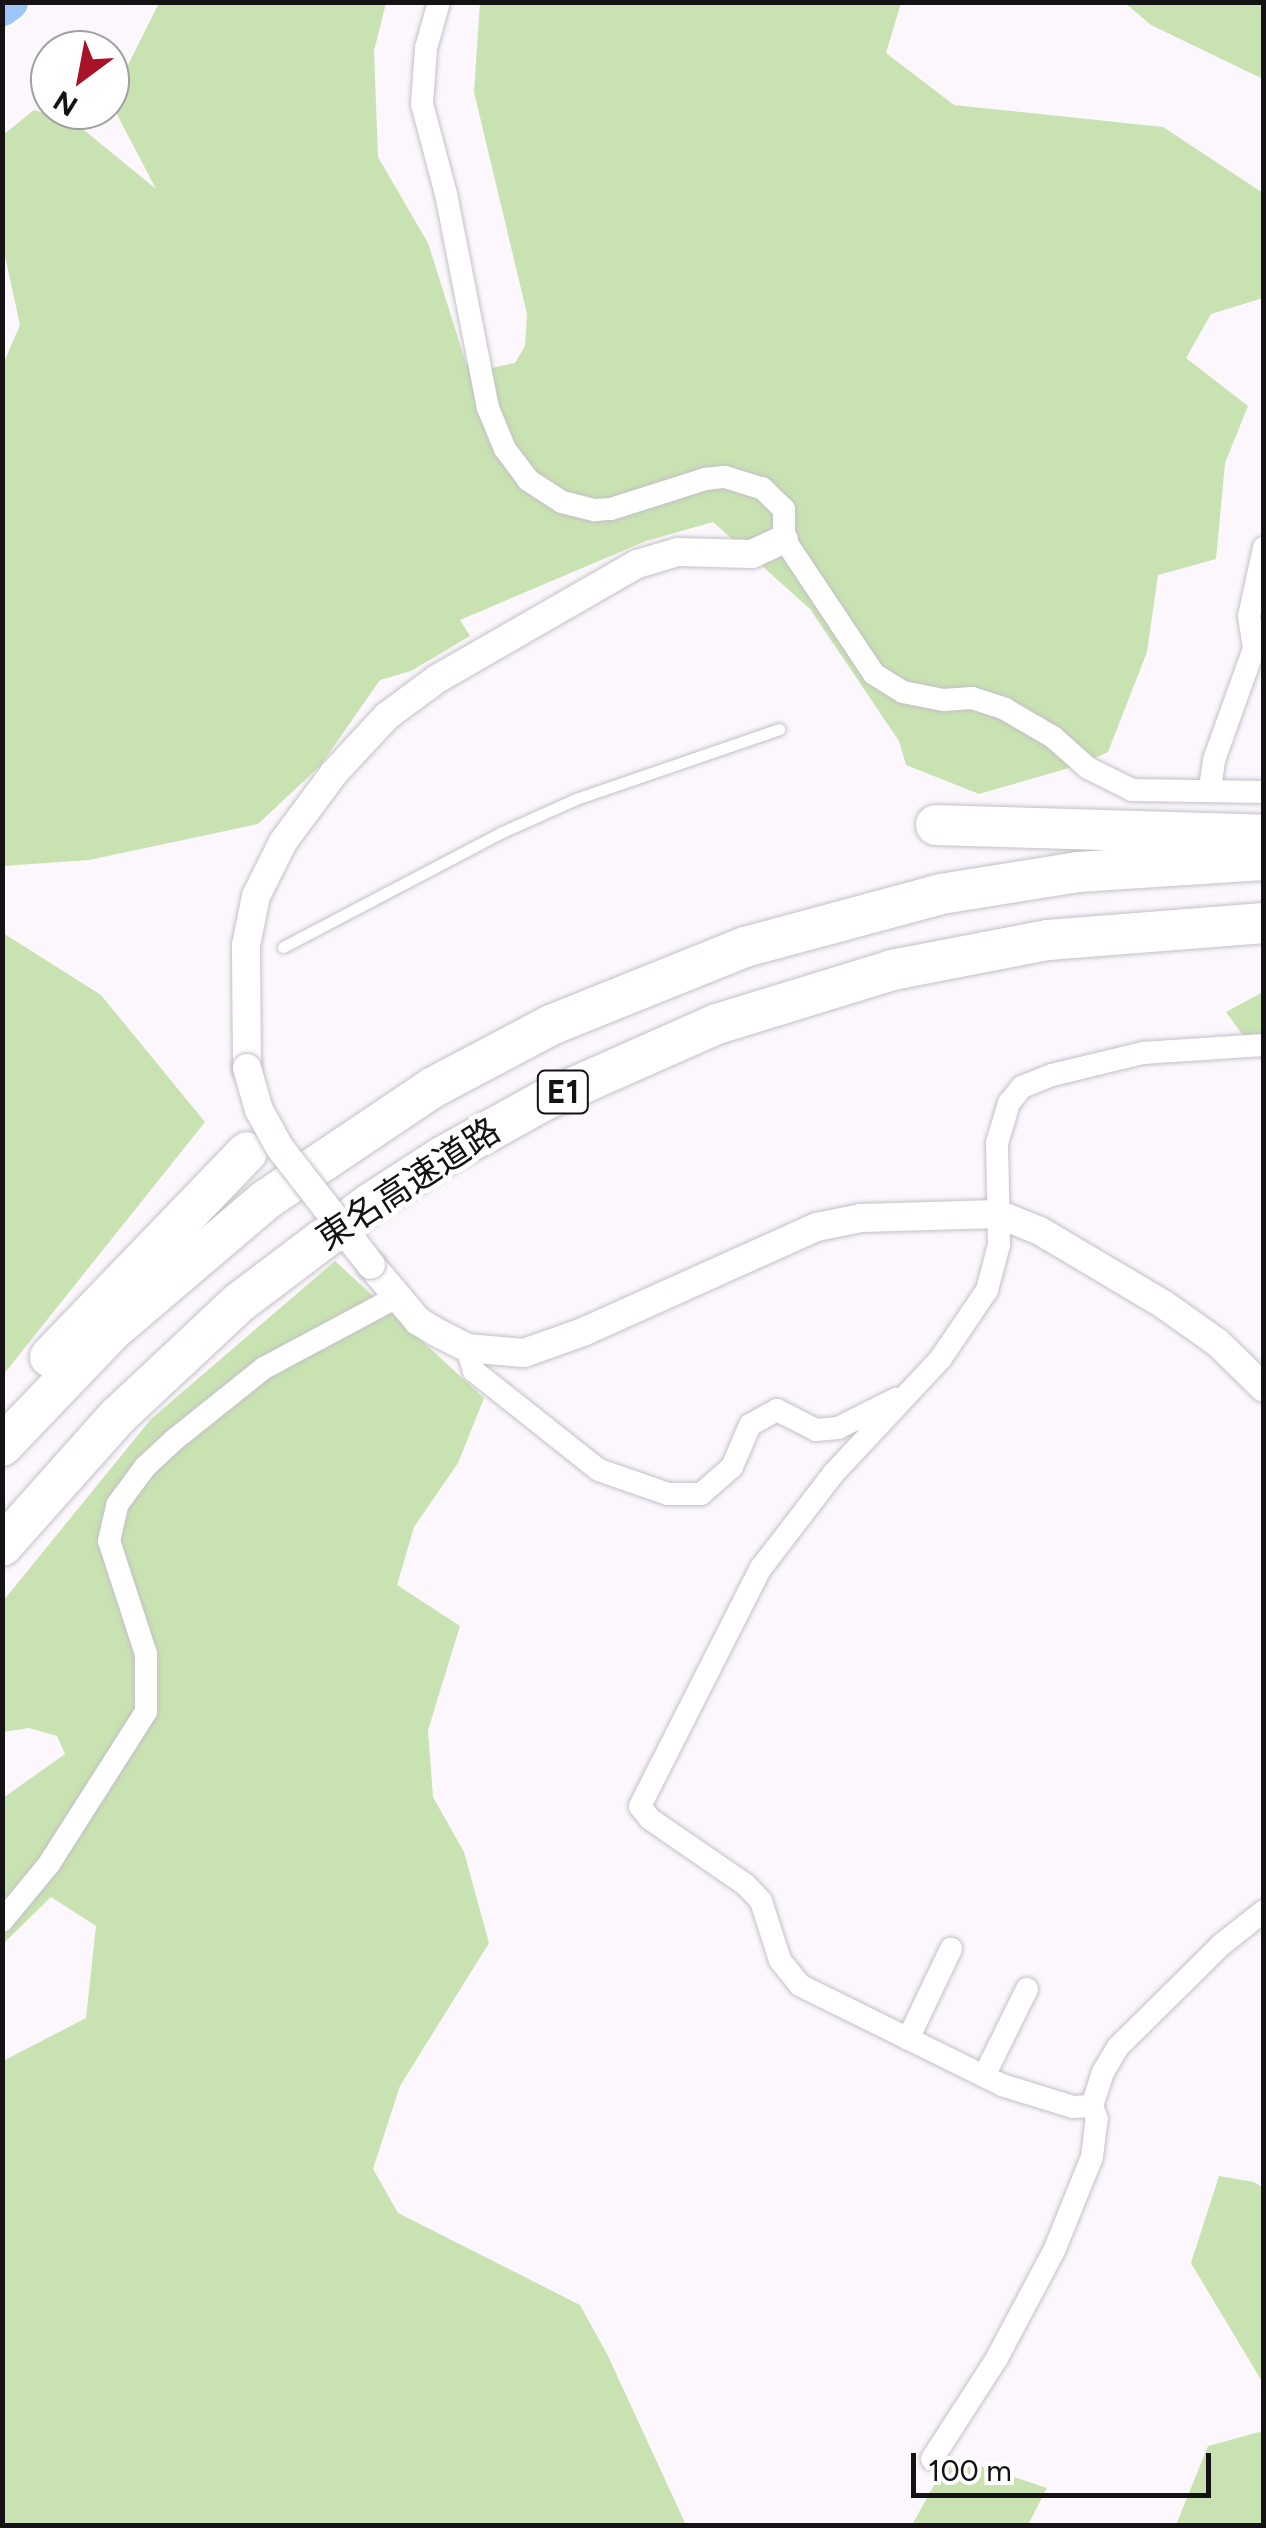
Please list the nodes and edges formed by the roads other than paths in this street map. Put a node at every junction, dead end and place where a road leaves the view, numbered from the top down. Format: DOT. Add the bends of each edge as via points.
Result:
graph roads {
  1 [pos="439,2"];
  2 [pos="784,538"];
  3 [pos="1264,548"];
  4 [pos="1259,640"];
  5 [pos="780,729"];
  6 [pos="1210,790"];
  7 [pos="1264,792"];
  8 [pos="936,825"];
  9 [pos="1264,835"];
  10 [pos="1264,860"];
  11 [pos="1264,923"];
  12 [pos="282,948"];
  13 [pos="1264,948"];
  14 [pos="1264,1045"];
  15 [pos="585,1081"];
  16 [pos="246,1152"];
  17 [pos="998,1214"];
  18 [pos="396,1298"];
  19 [pos="467,1348"];
  20 [pos="1264,1388"];
  21 [pos="900,1398"];
  22 [pos="2,1414"];
  23 [pos="2,1446"];
  24 [pos="2,1546"];
  25 [pos="1264,1912"];
  26 [pos="5,1913"];
  27 [pos="952,1949"];
  28 [pos="1027,1989"];
  29 [pos="908,2038"];
  30 [pos="984,2076"];
  31 [pos="1092,2106"];
  32 [pos="932,2459"];
  1 -- 2 [label="street" via="426,48 422,104 446,194 472,346 504,448 542,492 595,510 705,479 748,481 784,509"];
  2 -- 6 [label="street" via="874,674 903,692 972,698 1006,709 1117,786"];
  2 -- 18 [label="street, bridge" via="752,554 678,552 637,564 437,680 387,716 324,786 256,896 246,945 246,1068 258,1110"];
  3 -- 4 [label="street" via="1249,616"];
  4 -- 6 [label="street" via="1214,760"];
  5 -- 12 [label="lane" via="500,832"];
  6 -- 7 [label="street"];
  8 -- 9 [label="highway"];
  10 -- 23 [label="highway, 東名高速道路 / E1" via="1078,872 941,894 745,948 551,1025 432,1088 267,1199 113,1330"];
  11 -- 15 [label="highway, 東名高速道路 / E1" via="1048,940 892,970 718,1024"];
  13 -- 15 [label="highway" via="1076,954 995,966 874,993"];
  14 -- 17 [label="street" via="1142,1053 1022,1087 1009,1102 998,1143"];
  15 -- 24 [label="highway, 東名高速道路 / E1" via="442,1157 283,1268 158,1377"];
  16 -- 22 [label="highway" via="104,1297"];
  17 -- 19 [label="street" via="860,1218 817,1227 551,1346 524,1353"];
  17 -- 20 [label="street" via="1040,1231 1163,1304 1218,1343"];
  17 -- 21 [label="street" via="999,1245 986,1290 942,1358"];
  18 -- 19 [label="street" via="418,1320"];
  18 -- 26 [label="street" via="264,1368 174,1440 117,1505 108,1541 146,1654 146,1712 49,1864"];
  19 -- 21 [label="street" via="474,1370 599,1470 668,1494 701,1494 732,1467 750,1425 777,1410 816,1430 838,1428"];
  21 -- 29 [label="street" via="761,1568 640,1806 761,1901 780,1960 800,1985"];
  25 -- 31 [label="street" via="1220,1945 1118,2047"];
  27 -- 29 [label="street"];
  28 -- 30 [label="street"];
  29 -- 30 [label="street"];
  30 -- 31 [label="street" via="1074,2107"];
  31 -- 32 [label="street" via="1092,2157 1054,2251"];
}
